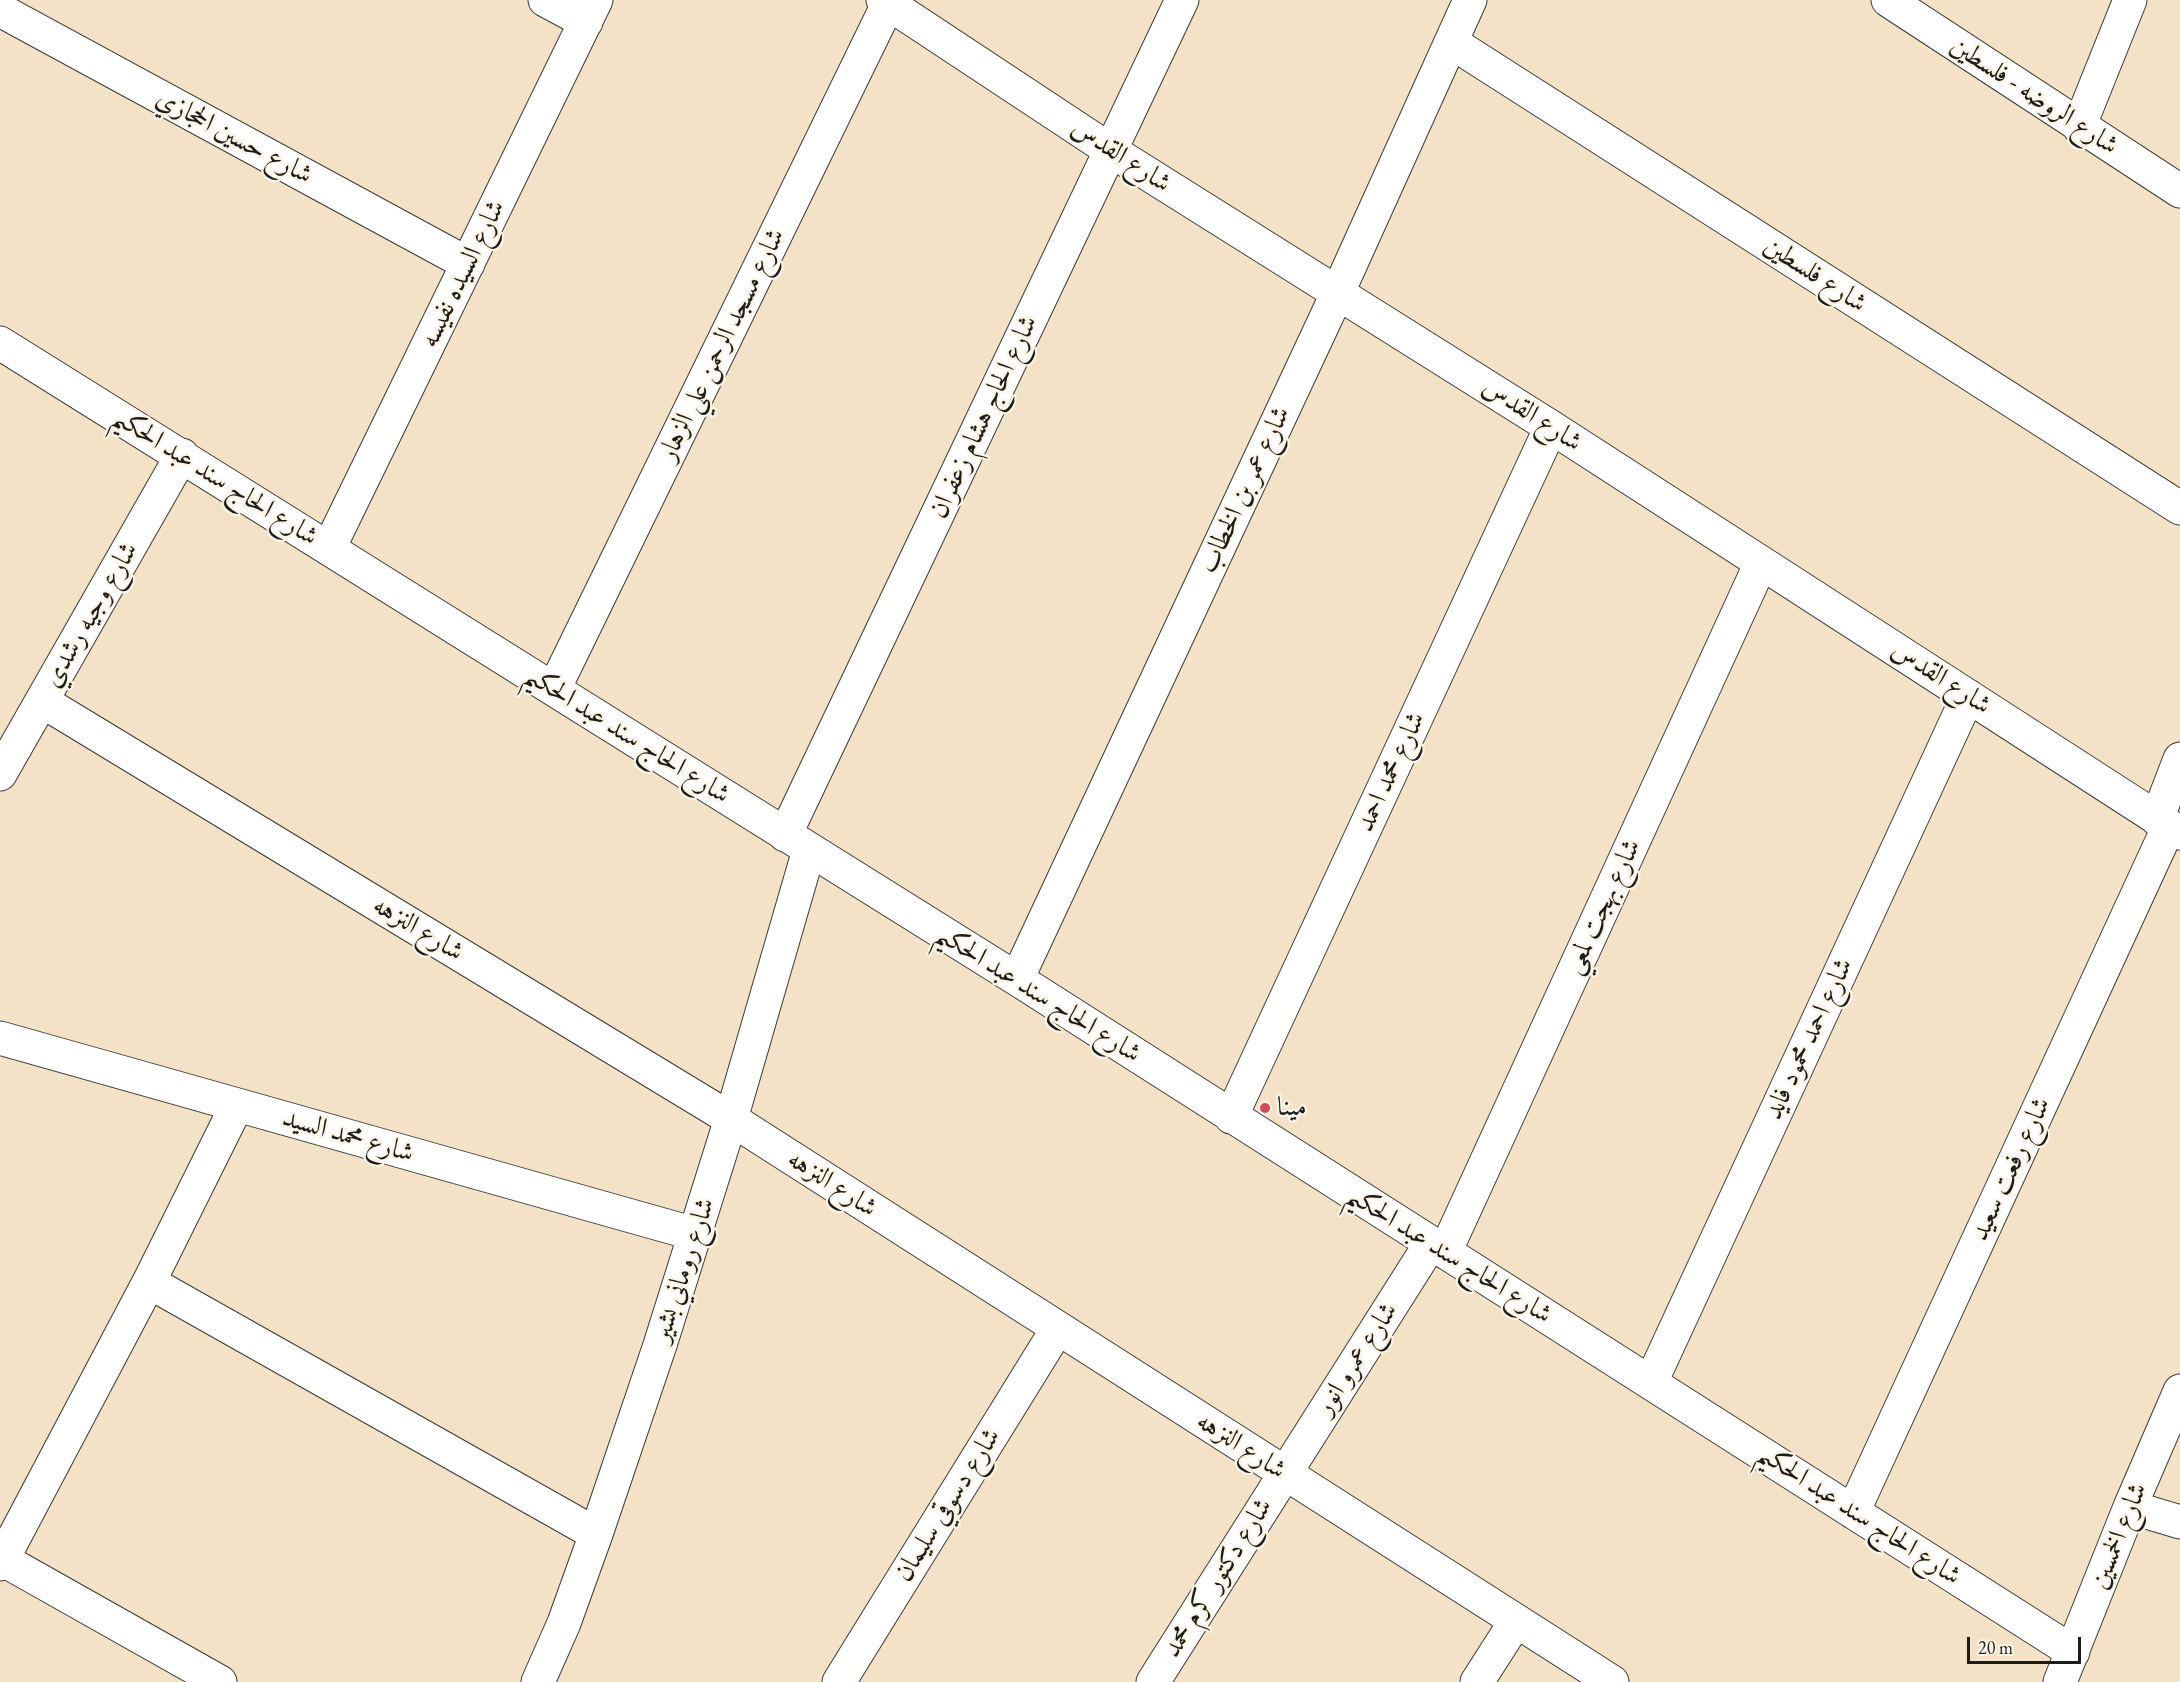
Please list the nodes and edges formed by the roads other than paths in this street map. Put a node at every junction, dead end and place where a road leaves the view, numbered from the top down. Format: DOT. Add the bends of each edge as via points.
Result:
graph roads {
  1 [pos="545,0"];
  2 [pos="1182,0"];
  3 [pos="1470,0"];
  4 [pos="1888,0"];
  5 [pos="2130,0"];
  6 [pos="887,1"];
  7 [pos="0,10"];
  8 [pos="591,11"];
  9 [pos="1451,42"];
  10 [pos="2079,127"];
  11 [pos="1110,150"];
  12 [pos="2180,191"];
  13 [pos="468,264"];
  14 [pos="1338,292"];
  15 [pos="0,343"];
  16 [pos="1551,427"];
  17 [pos="182,455"];
  18 [pos="2180,508"];
  19 [pos="329,548"];
  20 [pos="1761,562"];
  21 [pos="554,689"];
  22 [pos="1968,696"];
  23 [pos="42,701"];
  24 [pos="2180,759"];
  25 [pos="0,774"];
  26 [pos="2169,826"];
  27 [pos="797,843"];
  28 [pos="1017,979"];
  29 [pos="0,1038"];
  30 [pos="237,1105"];
  31 [pos="1231,1117"];
  32 [pos="731,1119"];
  33 [pos="696,1234"];
  34 [pos="1438,1248"];
  35 [pos="149,1282"];
  36 [pos="1058,1328"];
  37 [pos="1651,1383"];
  38 [pos="2180,1391"];
  39 [pos="1283,1474"];
  40 [pos="2130,1507"];
  41 [pos="1853,1512"];
  42 [pos="2180,1522"];
  43 [pos="596,1534"];
  44 [pos="1,1561"];
  45 [pos="1516,1621"];
  46 [pos="2073,1652"];
  47 [pos="220,1682"];
  48 [pos="538,1682"];
  49 [pos="839,1682"];
  50 [pos="1153,1682"];
  51 [pos="1477,1682"];
  52 [pos="1612,1682"];
  53 [pos="2060,1682"];
  1 -- 8 [label="street"];
  2 -- 11 [label="street, شارع الحاج هشام زعفران"];
  3 -- 9 [label="street, شارع عمر بن الخطاب"];
  4 -- 10 [label="street, شارع الروضه - فلسطين"];
  5 -- 10 [label="street"];
  6 -- 11 [label="street, شارع القدس"];
  6 -- 21 [label="street, شارع مسجد الرحمن علي الزهار"];
  7 -- 13 [label="street, شارع حسين الحجازي"];
  8 -- 13 [label="street, شارع السيده نفيسه"];
  9 -- 14 [label="street, شارع عمر بن الخطاب"];
  9 -- 18 [label="street, شارع فلسطين"];
  10 -- 12 [label="street, شارع الروضه - فلسطين"];
  11 -- 14 [label="street, شارع القدس"];
  11 -- 27 [label="street, شارع الحاج هشام زعفران"];
  13 -- 19 [label="street, شارع السيده نفيسه"];
  14 -- 16 [label="street, شارع القدس"];
  14 -- 28 [label="street, شارع عمر بن الخطاب"];
  15 -- 17 [label="street, شارع الحاج سند عبد الحكيم"];
  16 -- 20 [label="street, شارع القدس"];
  16 -- 31 [label="street, شارع محمد احمد"];
  17 -- 19 [label="street, شارع الحاج سند عبد الحكيم"];
  17 -- 23 [label="street, شارع وجيه رشدي"];
  19 -- 21 [label="street, شارع الحاج سند عبد الحكيم"];
  20 -- 22 [label="street, شارع القدس"];
  20 -- 34 [label="street, شارع بهجت لمعي"];
  21 -- 27 [label="street, شارع الحاج سند عبد الحكيم"];
  22 -- 26 [label="street, شارع القدس"];
  22 -- 37 [label="street, شارع احمد محمود فايد"];
  23 -- 25 [label="street, شارع وجيه رشدي"];
  23 -- 32 [label="street, شارع النزهه"];
  24 -- 26 [label="street, شارع رفعت سعيد"];
  26 -- 41 [label="street, شارع رفعت سعيد"];
  27 -- 28 [label="street, شارع الحاج سند عبد الحكيم"];
  27 -- 32 [label="street, شارع روماني بشير"];
  28 -- 31 [label="street, شارع الحاج سند عبد الحكيم"];
  29 -- 30 [label="street, شارع محمد السيد"];
  30 -- 33 [label="street, شارع محمد السيد"];
  30 -- 35 [label="street"];
  31 -- 34 [label="street, شارع الحاج سند عبد الحكيم"];
  32 -- 33 [label="street, شارع روماني بشير"];
  32 -- 36 [label="street, شارع النزهه"];
  33 -- 43 [label="street, شارع روماني بشير"];
  34 -- 37 [label="street, شارع الحاج سند عبد الحكيم"];
  34 -- 39 [label="street, شارع عمرو انور"];
  35 -- 43 [label="street"];
  35 -- 44 [label="street"];
  36 -- 39 [label="street, شارع النزهه"];
  36 -- 49 [label="street, شارع دسوقي سليمان"];
  37 -- 41 [label="street, شارع الحاج سند عبد الحكيم"];
  38 -- 40 [label="street, شارع الخمسين"];
  39 -- 45 [label="street, شارع النزهه"];
  39 -- 50 [label="street, شارع دكتور كرم محمد"];
  40 -- 42 [label="street"];
  40 -- 46 [label="street, شارع الخمسين"];
  41 -- 46 [label="street, شارع الحاج سند عبد الحكيم"];
  43 -- 48 [label="street, شارع روماني بشير"];
  44 -- 47 [label="street"];
  45 -- 51 [label="street"];
  45 -- 52 [label="street, شارع النزهه"];
  46 -- 53 [label="street, شارع الخمسين"];
}
